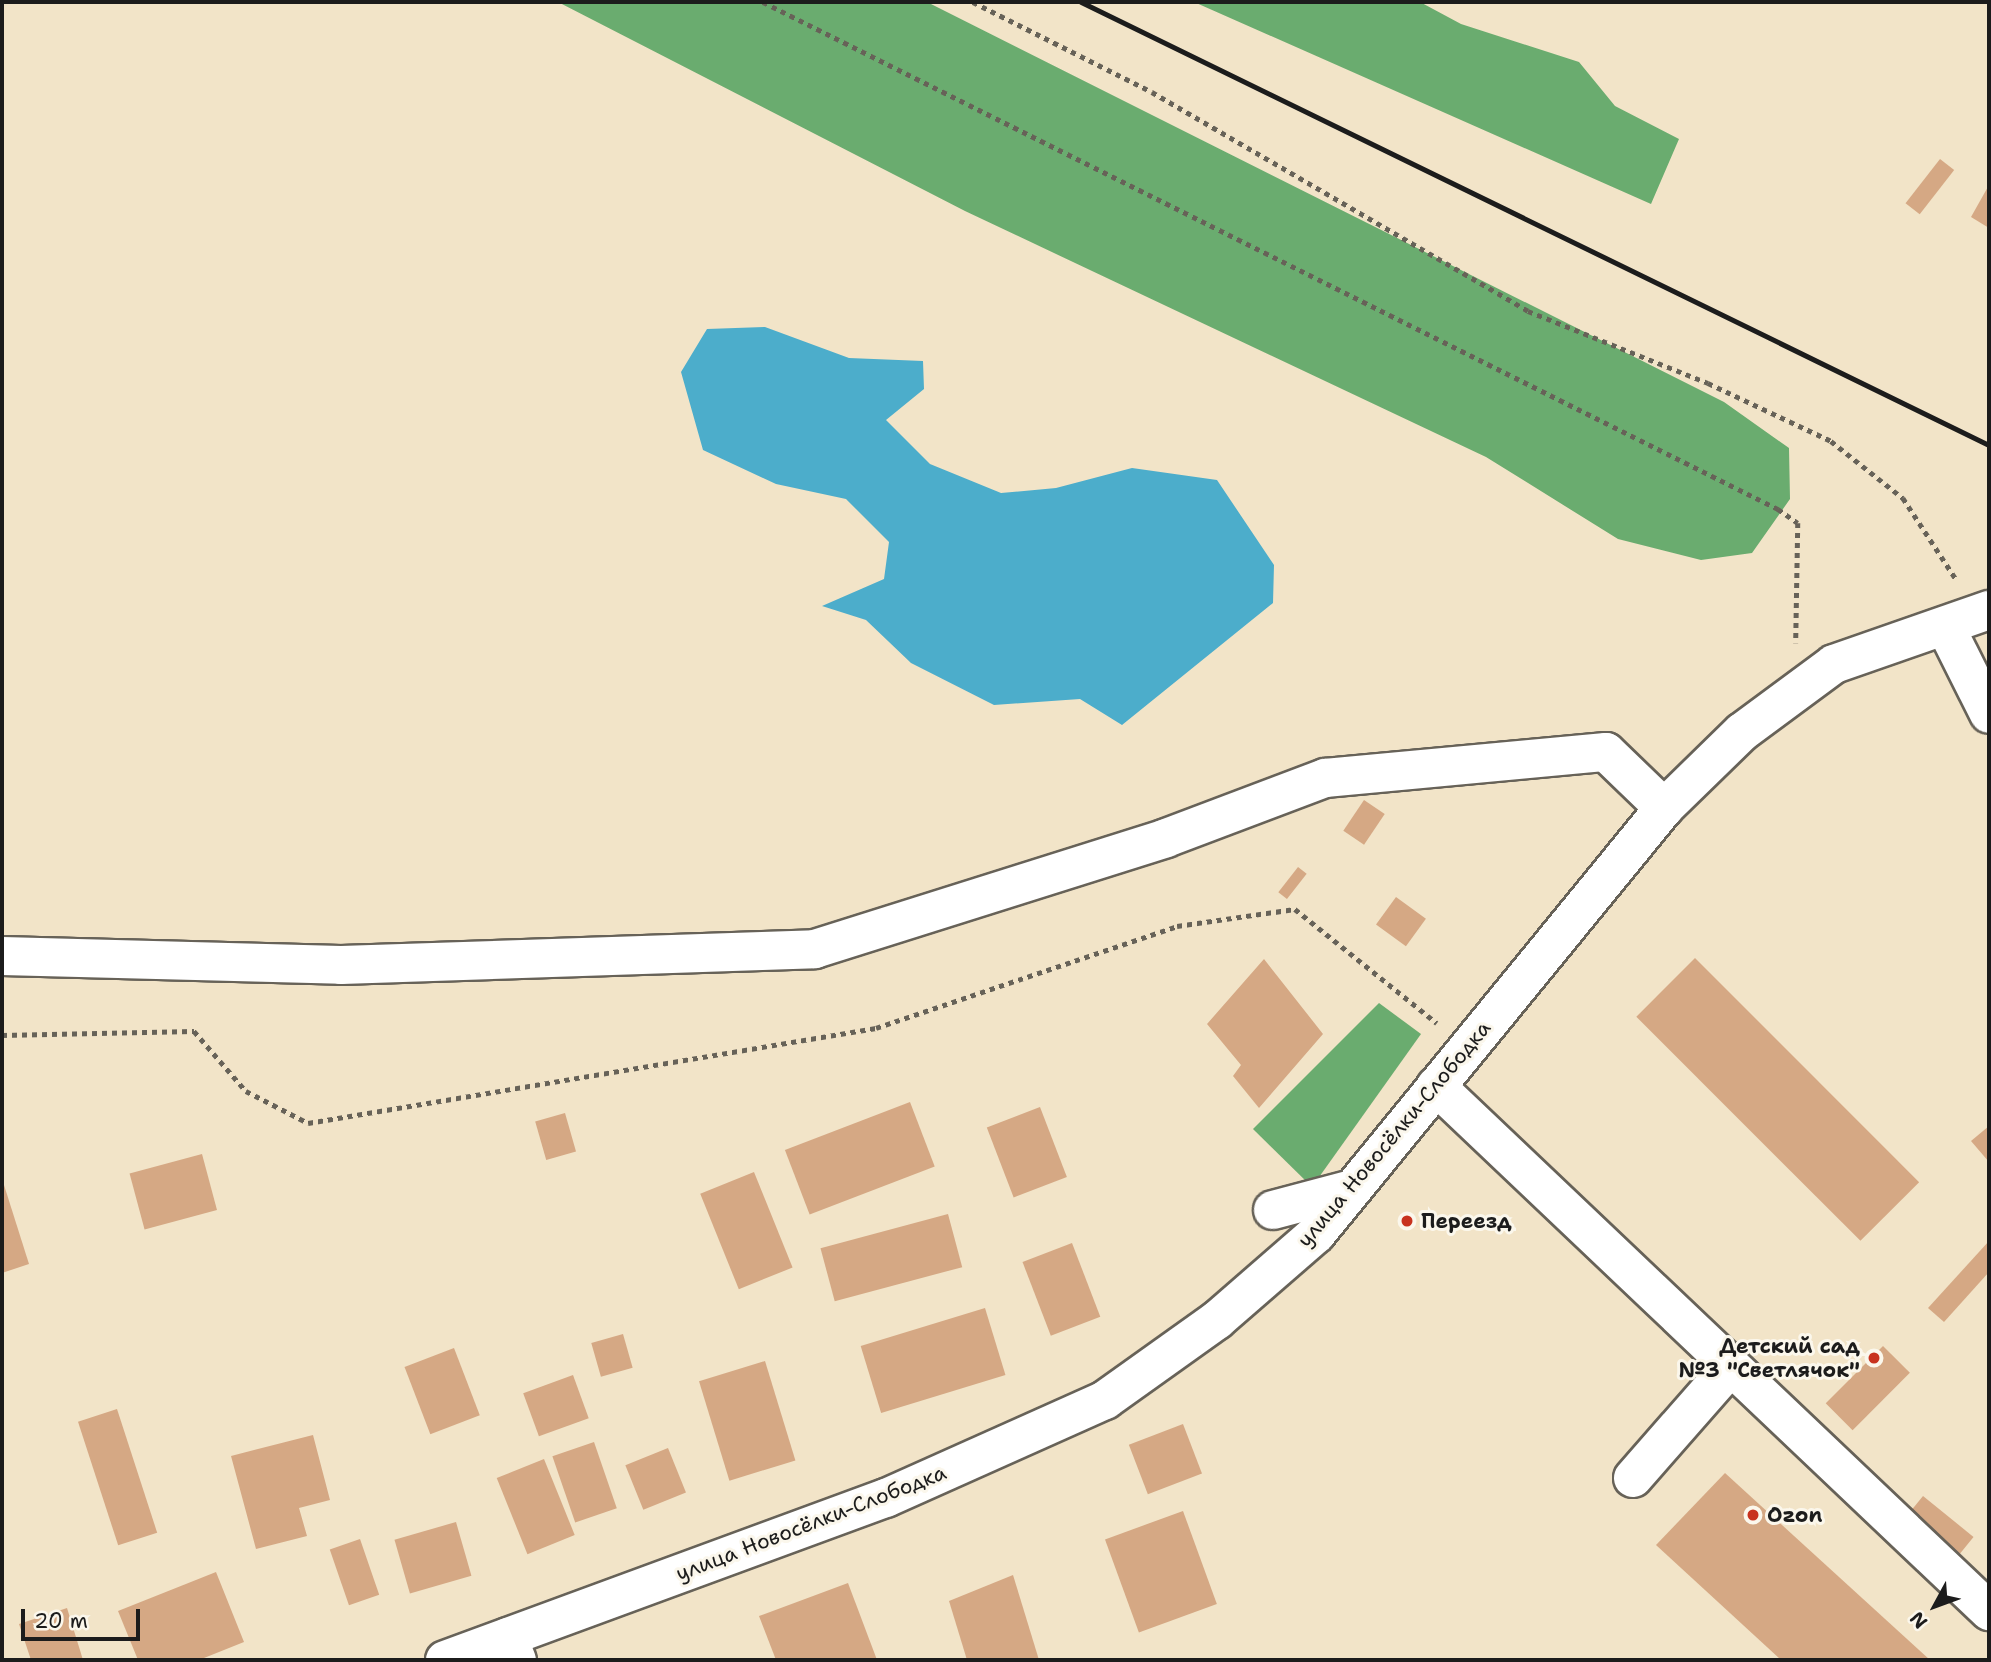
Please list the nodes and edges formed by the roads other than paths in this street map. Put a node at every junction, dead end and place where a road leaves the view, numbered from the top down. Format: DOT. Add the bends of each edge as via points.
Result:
graph roads {
  1 [pos="1989,610"];
  2 [pos="1945,626"];
  3 [pos="1989,714"];
  4 [pos="1664,808"];
  5 [pos="2,956"];
  6 [pos="1436,1086"];
  7 [pos="1352,1189"];
  8 [pos="1273,1210"];
  9 [pos="1731,1366"];
  10 [pos="1633,1478"];
  11 [pos="1989,1612"];
  12 [pos="513,1648"];
  13 [pos="445,1660"];
  1 -- 2 [label="main road, улица Новосёлки-Слободка"];
  2 -- 3 [label="main road"];
  2 -- 4 [label="main road, улица Новосёлки-Слободка" via="1834,664 1742,732"];
  4 -- 5 [label="main road" via="1606,752 1325,778 1167,838 815,949 341,965"];
  4 -- 6 [label="main road, улица Новосёлки-Слободка"];
  6 -- 7 [label="main road, улица Новосёлки-Слободка"];
  6 -- 9 [label="main road" via="1520,1146"];
  7 -- 8 [label="main road"];
  7 -- 12 [label="main road, улица Новосёлки-Слободка" via="1315,1234 1217,1320 1105,1400 886,1498"];
  9 -- 10 [label="main road"];
  9 -- 11 [label="main road"];
  12 -- 13 [label="main road, улица Новосёлки-Слободка"];
}
